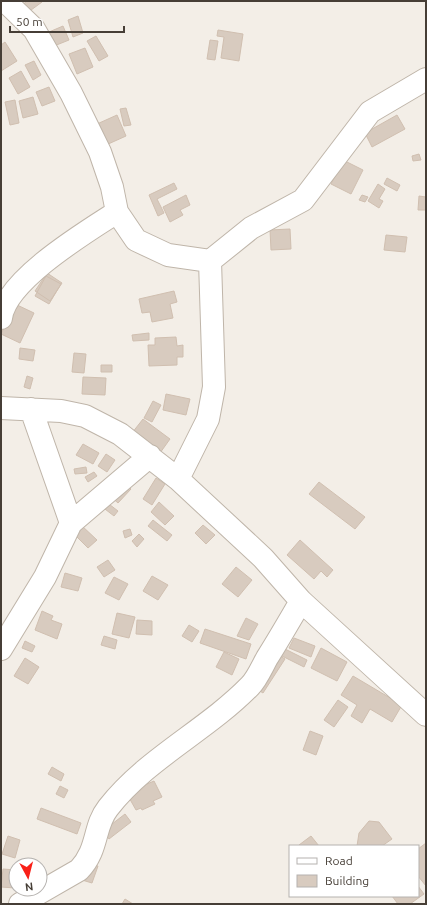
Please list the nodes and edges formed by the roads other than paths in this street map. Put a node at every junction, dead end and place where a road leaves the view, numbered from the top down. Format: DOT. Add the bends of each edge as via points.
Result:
graph roads {
  1 [pos="5,1"];
  2 [pos="426,79"];
  3 [pos="117,212"];
  4 [pos="210,261"];
  5 [pos="1,318"];
  6 [pos="1,408"];
  7 [pos="30,409"];
  8 [pos="150,456"];
  9 [pos="178,479"];
  10 [pos="71,523"];
  11 [pos="301,601"];
  12 [pos="1,649"];
  13 [pos="426,715"];
  14 [pos="20,904"];
  1 -- 3 [label="street" via="34,29 71,93 100,152 112,187"];
  2 -- 4 [label="street" via="370,112 303,200 251,228"];
  3 -- 4 [label="street" via="136,240 168,255"];
  3 -- 5 [label="street" via="64,246 15,289 2,311"];
  4 -- 9 [label="street" via="214,387 208,419"];
  6 -- 7 [label="street"];
  7 -- 8 [label="street" via="85,416 120,434"];
  7 -- 10 [label="street"];
  8 -- 9 [label="street"];
  8 -- 10 [label="street"];
  9 -- 11 [label="street" via="263,558"];
  10 -- 12 [label="street" via="45,577"];
  11 -- 13 [label="street"];
  11 -- 14 [label="street" via="251,685 233,702 146,768 107,809 92,851 78,870"];
}
